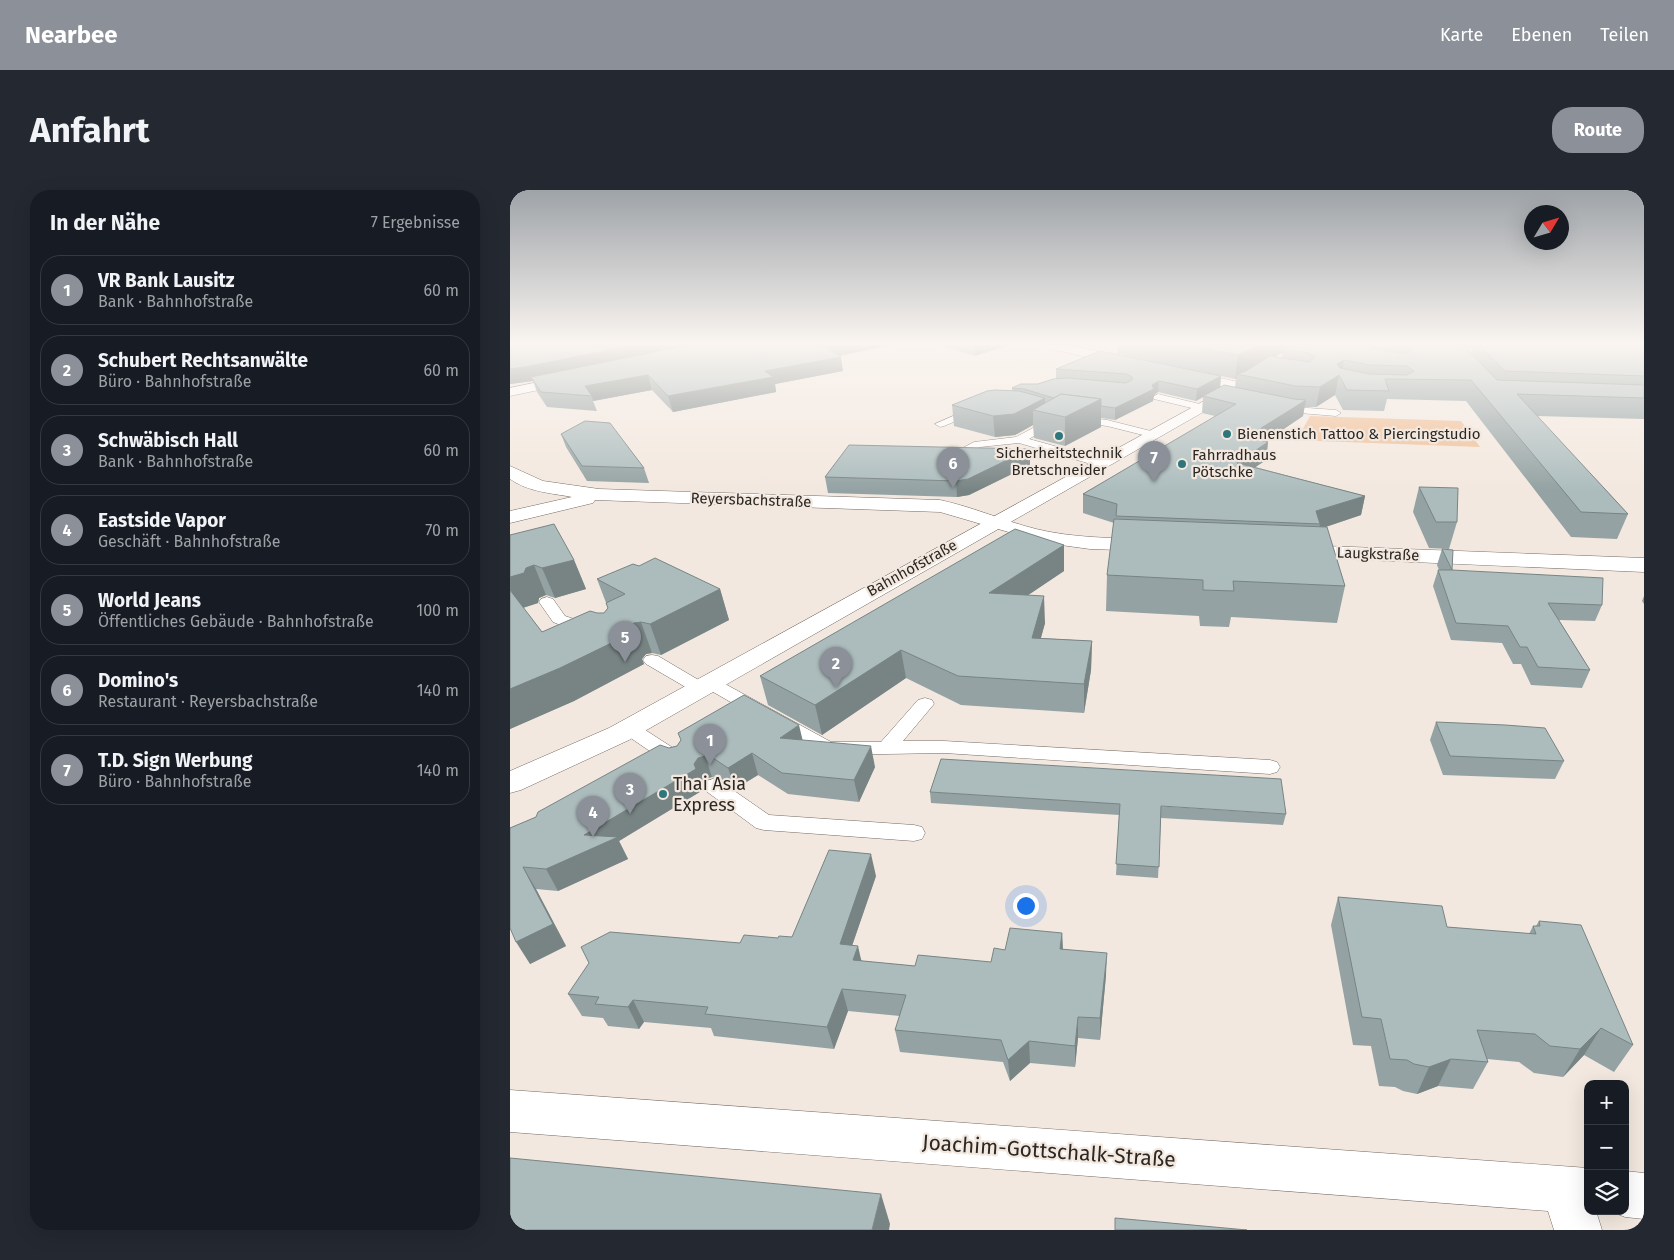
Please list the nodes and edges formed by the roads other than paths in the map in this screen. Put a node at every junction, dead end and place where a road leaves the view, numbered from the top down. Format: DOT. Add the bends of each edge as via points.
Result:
graph roads {
  1 [pos="1229,394"];
  2 [pos="1158,397"];
  3 [pos="985,405"];
  4 [pos="1200,407"];
  5 [pos="1268,407"];
  6 [pos="1043,412"];
  7 [pos="1336,413"];
  8 [pos="1059,418"];
  9 [pos="940,424"];
  10 [pos="1151,434"];
  11 [pos="1019,440"];
  12 [pos="956,454"];
  13 [pos="1101,463"];
  14 [pos="510,471"];
  15 [pos="599,496"];
  16 [pos="510,517"];
  17 [pos="995,521"];
  18 [pos="1167,546"];
  19 [pos="1276,550"];
  20 [pos="1644,565"];
  21 [pos="547,602"];
  22 [pos="602,635"];
  23 [pos="652,660"];
  24 [pos="705,686"];
  25 [pos="925,704"];
  26 [pos="629,728"];
  27 [pos="886,748"];
  28 [pos="678,760"];
  29 [pos="1270,767"];
  30 [pos="510,783"];
  31 [pos="713,786"];
  32 [pos="914,834"];
  33 [pos="510,1111"];
  34 [pos="1629,1194"];
  35 [pos="1644,1196"];
  36 [pos="1577,1204"];
  1 -- 4 [label="street, Bahnhofstraße"];
  2 -- 4 [label="lane"];
  3 -- 9 [label="lane"];
  4 -- 10 [label="street, Bahnhofstraße"];
  5 -- 7 [label="lane"];
  6 -- 8 [label="lane"];
  8 -- 10 [label="lane" via="1107,423"];
  8 -- 11 [label="lane"];
  10 -- 13 [label="street, Bahnhofstraße"];
  11 -- 12 [label="lane" via="978,444"];
  11 -- 13 [label="lane"];
  13 -- 17 [label="street, Bahnhofstraße"];
  14 -- 15 [label="street, Reyersbachstraße" via="539,486"];
  15 -- 16 [label="street"];
  15 -- 17 [label="street, Reyersbachstraße" via="940,506"];
  17 -- 18 [label="street" via="1033,534 1082,543"];
  17 -- 24 [label="street, Bahnhofstraße"];
  19 -- 20 [label="street, Laugkstraße"];
  21 -- 22 [label="lane" via="559,619"];
  23 -- 24 [label="lane"];
  24 -- 26 [label="street, Bahnhofstraße"];
  24 -- 27 [label="lane" via="828,749"];
  25 -- 27 [label="lane"];
  26 -- 28 [label="lane"];
  26 -- 30 [label="street, Bahnhofstraße"];
  27 -- 29 [label="lane" via="944,747"];
  31 -- 32 [label="lane" via="764,822"];
  33 -- 36 [label="street, Joachim-Gottschalk-Straße"];
  34 -- 35 [label="street"];
}
